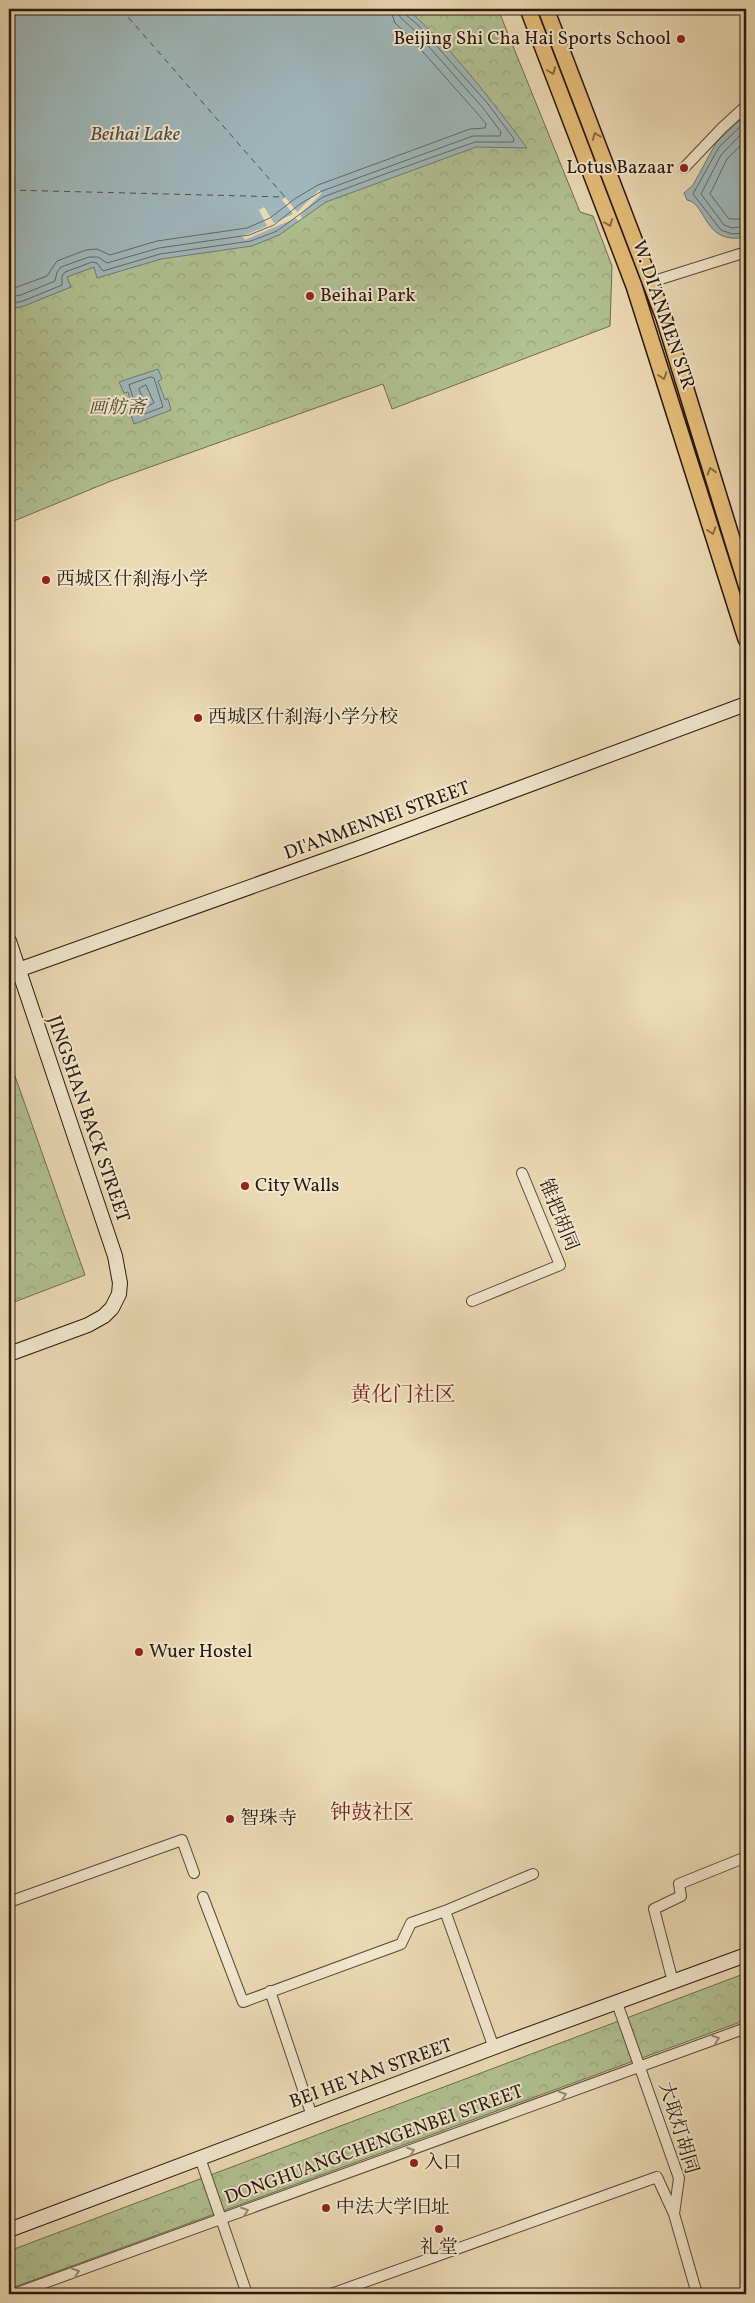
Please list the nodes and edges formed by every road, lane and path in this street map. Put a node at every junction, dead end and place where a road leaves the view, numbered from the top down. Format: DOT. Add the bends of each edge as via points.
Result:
graph roads {
  1 [pos="528,9"];
  2 [pos="546,9"];
  3 [pos="746,106"];
  4 [pos="684,168"];
  5 [pos="746,252"];
  6 [pos="651,282"];
  7 [pos="746,584"];
  8 [pos="746,639"];
  9 [pos="746,704"];
  10 [pos="9,941"];
  11 [pos="18,970"];
  12 [pos="522,1173"];
  13 [pos="472,1301"];
  14 [pos="9,1354"];
  15 [pos="746,1857"];
  16 [pos="194,1873"];
  17 [pos="533,1874"];
  18 [pos="203,1897"];
  19 [pos="9,1902"];
  20 [pos="445,1911"];
  21 [pos="746,1955"];
  22 [pos="673,1982"];
  23 [pos="270,1991"];
  24 [pos="617,2003"];
  25 [pos="746,2028"];
  26 [pos="494,2048"];
  27 [pos="641,2066"];
  28 [pos="312,2116"];
  29 [pos="200,2158"];
  30 [pos="674,2214"];
  31 [pos="220,2220"];
  32 [pos="9,2230"];
  33 [pos="14,2294"];
  34 [pos="247,2294"];
  35 [pos="331,2294"];
  36 [pos="697,2294"];
  1 -- 8 [label="main road, W. DI'ANMEN STR, one-way" via="634,286"];
  6 -- 2 [label="main road, one-way"];
  3 -- 4 [label="street"];
  5 -- 6 [label="street"];
  7 -- 6 [label="main road, one-way"];
  9 -- 11 [label="main road, DI'ANMENNEI STREET" via="362,847"];
  10 -- 11 [label="main road, JINGSHAN BACK STREET"];
  11 -- 14 [label="main road, JINGSHAN BACK STREET" via="115,1256 120,1283 112,1308 94,1322"];
  12 -- 13 [label="street, 锥把胡同" via="560,1265"];
  15 -- 22 [label="street" via="679,1884 681,1896 654,1909"];
  16 -- 19 [label="street" via="182,1840"];
  17 -- 20 [label="street"];
  18 -- 23 [label="street" via="243,2002"];
  20 -- 23 [label="street" via="410,1923 401,1944"];
  20 -- 26 [label="street"];
  21 -- 22 [label="main road, BEI HE YAN STREET"];
  22 -- 24 [label="main road, BEI HE YAN STREET"];
  23 -- 28 [label="street"];
  24 -- 26 [label="main road, BEI HE YAN STREET"];
  24 -- 27 [label="street, 大取灯胡同"];
  27 -- 25 [label="street, DONGHUANGCHENGENBEI STREET, one-way"];
  26 -- 28 [label="main road, BEI HE YAN STREET"];
  27 -- 30 [label="street, 大取灯胡同" via="679,2178"];
  31 -- 27 [label="street, DONGHUANGCHENGENBEI STREET, one-way"];
  28 -- 29 [label="main road, BEI HE YAN STREET"];
  29 -- 31 [label="street"];
  29 -- 32 [label="main road, BEI HE YAN STREET"];
  30 -- 35 [label="street" via="657,2177"];
  30 -- 36 [label="street, 大取灯胡同"];
  33 -- 31 [label="street, DONGHUANGCHENGENBEI STREET, one-way"];
  31 -- 34 [label="street"];
}
